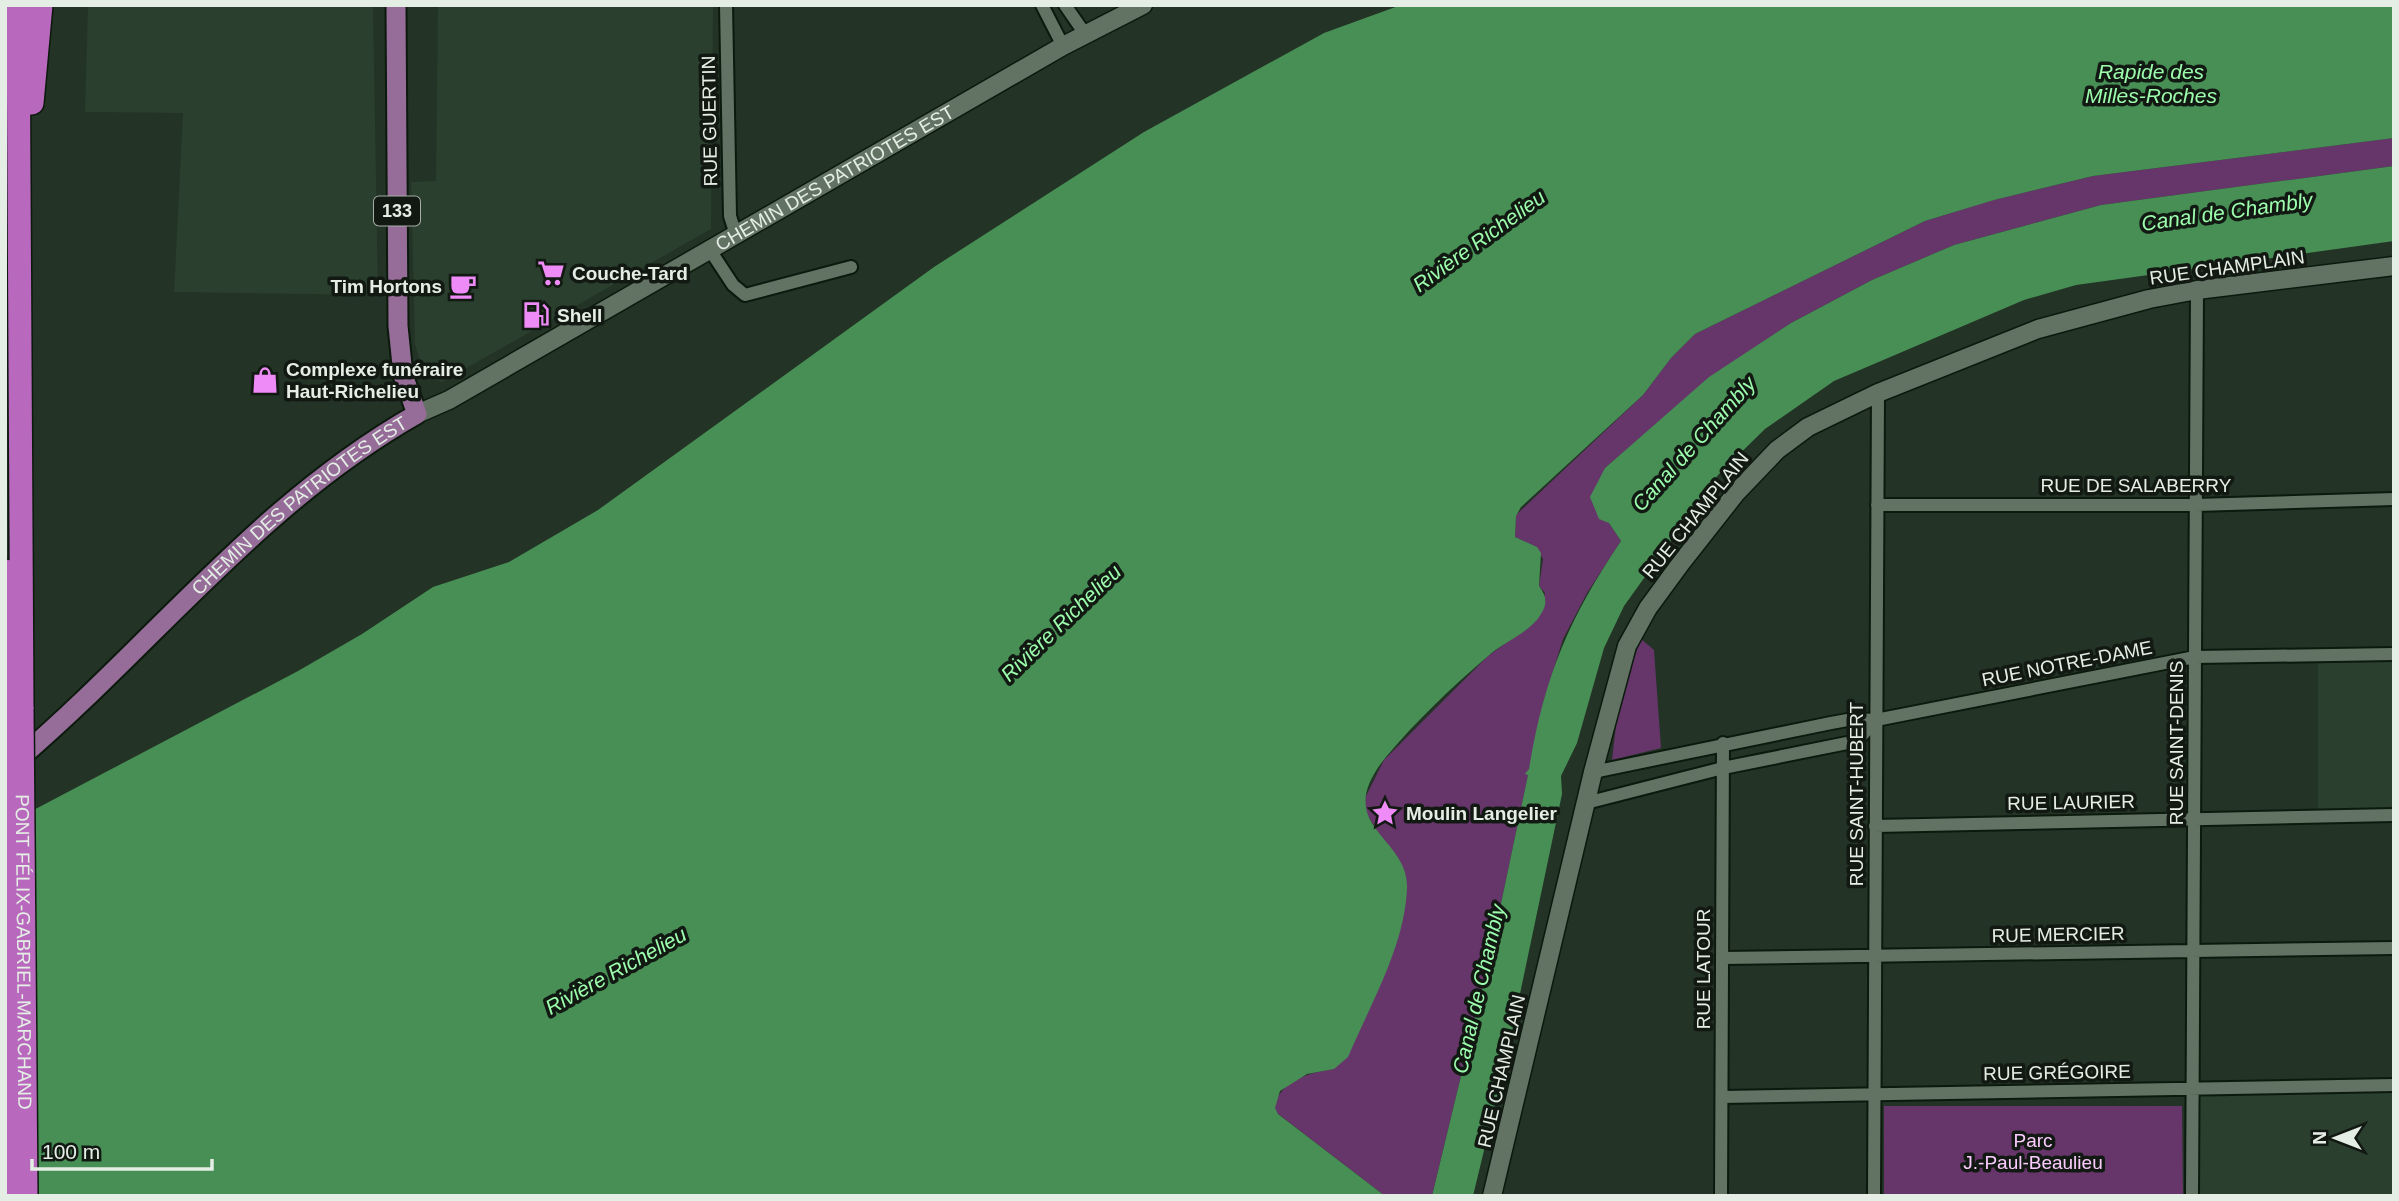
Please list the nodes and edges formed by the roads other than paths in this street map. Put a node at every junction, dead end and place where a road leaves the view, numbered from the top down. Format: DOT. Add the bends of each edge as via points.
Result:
graph roads {
  1 [pos="19,5"];
  2 [pos="41,5"];
  3 [pos="396,5"];
  4 [pos="726,5"];
  5 [pos="1042,5"];
  6 [pos="1065,5"];
  7 [pos="1143,5"];
  8 [pos="1085,34"];
  9 [pos="1063,46"];
  10 [pos="20,221"];
  11 [pos="736,235"];
  12 [pos="710,250"];
  13 [pos="2394,266"];
  14 [pos="851,267"];
  15 [pos="2197,290"];
  16 [pos="1878,394"];
  17 [pos="416,414"];
  18 [pos="2394,499"];
  19 [pos="1877,505"];
  20 [pos="2196,505"];
  21 [pos="5,570"];
  22 [pos="2394,654"];
  23 [pos="2196,657"];
  24 [pos="14,709"];
  25 [pos="1876,720"];
  26 [pos="1723,743"];
  27 [pos="1723,768"];
  28 [pos="5,770"];
  29 [pos="1593,772"];
  30 [pos="1586,803"];
  31 [pos="2394,815"];
  32 [pos="2194,819"];
  33 [pos="1875,826"];
  34 [pos="2394,948"];
  35 [pos="2194,951"];
  36 [pos="1874,956"];
  37 [pos="1722,958"];
  38 [pos="2394,1085"];
  39 [pos="2193,1089"];
  40 [pos="1873,1095"];
  41 [pos="1722,1097"];
  42 [pos="9,1196"];
  43 [pos="26,1196"];
  44 [pos="1492,1196"];
  45 [pos="1721,1196"];
  46 [pos="1874,1196"];
  47 [pos="2192,1196"];
  1 -- 10 [label="highway"];
  2 -- 10 [label="highway"];
  3 -- 17 [label="main road, 133" via="398,327 404,375"];
  4 -- 11 [label="street, RUE GUERTIN" via="730,216"];
  5 -- 9 [label="street"];
  6 -- 8 [label="street"];
  7 -- 8 [label="street, CHEMIN DES PATRIOTES EST"];
  8 -- 9 [label="street, CHEMIN DES PATRIOTES EST"];
  9 -- 11 [label="street, CHEMIN DES PATRIOTES EST"];
  10 -- 24 [label="highway"];
  11 -- 12 [label="street, CHEMIN DES PATRIOTES EST"];
  12 -- 14 [label="street" via="745,295"];
  12 -- 17 [label="street, CHEMIN DES PATRIOTES EST" via="449,400"];
  13 -- 15 [label="street, RUE CHAMPLAIN"];
  15 -- 16 [label="street, RUE CHAMPLAIN" via="2038,329"];
  15 -- 20 [label="street, RUE SAINT-DENIS"];
  16 -- 19 [label="street, RUE SAINT-HUBERT"];
  16 -- 29 [label="street, RUE CHAMPLAIN" via="1808,427 1777,450 1681,563 1648,608 1628,646"];
  17 -- 28 [label="main road, CHEMIN DES PATRIOTES EST" via="296,495"];
  18 -- 20 [label="street, RUE DE SALABERRY"];
  19 -- 20 [label="street, RUE DE SALABERRY"];
  19 -- 25 [label="street, RUE SAINT-HUBERT"];
  20 -- 23 [label="street, RUE SAINT-DENIS"];
  21 -- 24 [label="highway"];
  22 -- 23 [label="street, RUE NOTRE-DAME"];
  23 -- 25 [label="street, RUE NOTRE-DAME"];
  23 -- 32 [label="street, RUE SAINT-DENIS"];
  24 -- 42 [label="highway, PONT FÉLIX-GABRIEL-MARCHAND, bridge"];
  24 -- 43 [label="highway, PONT FÉLIX-GABRIEL-MARCHAND, bridge"];
  25 -- 26 [label="street, RUE NOTRE-DAME" via="1853,719"];
  25 -- 27 [label="street" via="1857,741"];
  25 -- 33 [label="street, RUE SAINT-HUBERT"];
  26 -- 27 [label="street, RUE LATOUR"];
  26 -- 29 [label="street, RUE NOTRE-DAME"];
  27 -- 30 [label="street"];
  27 -- 37 [label="street, RUE LATOUR"];
  29 -- 30 [label="street, RUE CHAMPLAIN"];
  30 -- 44 [label="street, RUE CHAMPLAIN"];
  31 -- 32 [label="street, RUE LAURIER"];
  32 -- 33 [label="street, RUE LAURIER"];
  32 -- 35 [label="street, RUE SAINT-DENIS"];
  33 -- 36 [label="street, RUE SAINT-HUBERT"];
  34 -- 35 [label="street, RUE MERCIER"];
  35 -- 36 [label="street, RUE MERCIER"];
  35 -- 39 [label="street, RUE SAINT-DENIS"];
  36 -- 37 [label="street, RUE MERCIER"];
  36 -- 40 [label="street, RUE SAINT-HUBERT"];
  37 -- 41 [label="street, RUE LATOUR"];
  38 -- 39 [label="street, RUE GRÉGOIRE"];
  39 -- 40 [label="street, RUE GRÉGOIRE"];
  39 -- 47 [label="street, RUE SAINT-DENIS"];
  40 -- 41 [label="street, RUE GRÉGOIRE"];
  40 -- 46 [label="street, RUE SAINT-HUBERT"];
  41 -- 45 [label="street, RUE LATOUR"];
}
